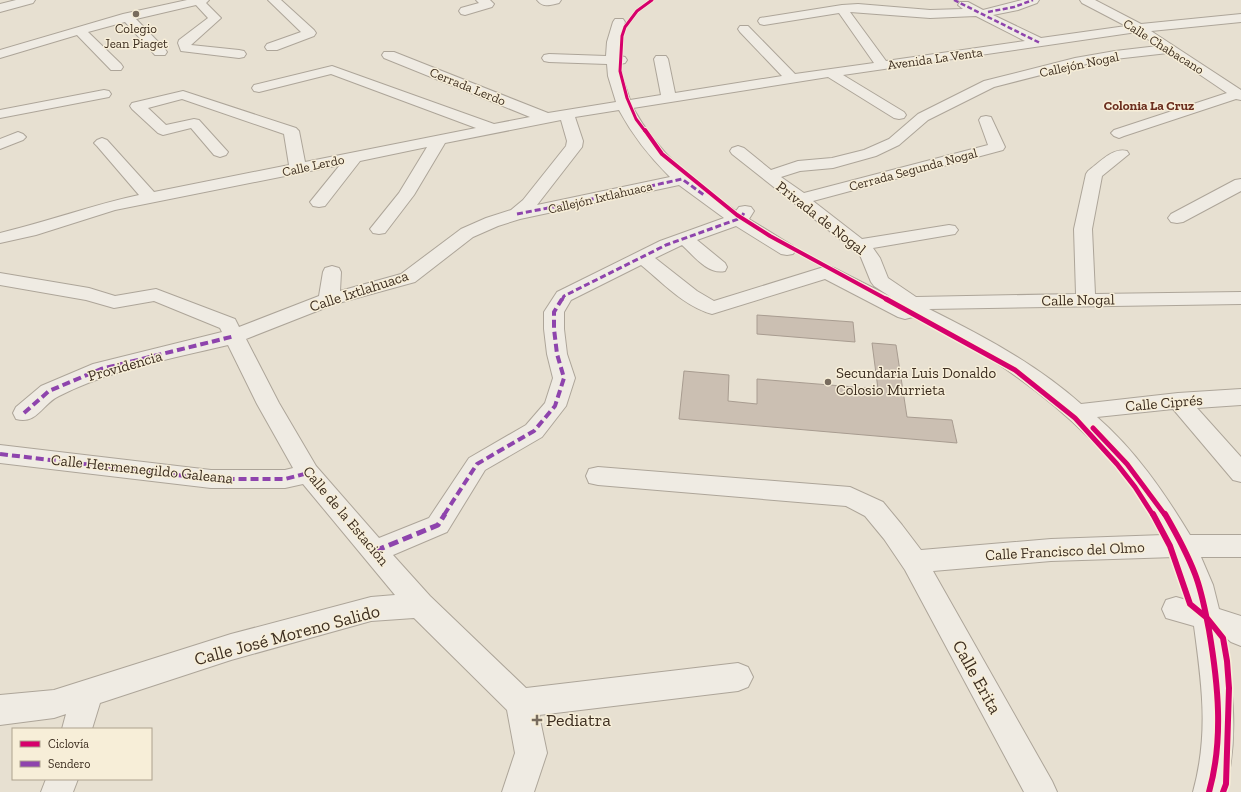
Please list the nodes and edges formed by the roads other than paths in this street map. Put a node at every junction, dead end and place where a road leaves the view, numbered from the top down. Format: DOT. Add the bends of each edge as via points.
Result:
graph roads {
  1 [pos="29,0"];
  2 [pos="274,0"];
  3 [pos="482,0"];
  4 [pos="543,0"];
  5 [pos="555,0"];
  6 [pos="954,0"];
  7 [pos="1033,0"];
  8 [pos="1086,0"];
  9 [pos="201,1"];
  10 [pos="0,8"];
  11 [pos="842,9"];
  12 [pos="466,10"];
  13 [pos="983,12"];
  14 [pos="127,18"];
  15 [pos="1241,18"];
  16 [pos="764,21"];
  17 [pos="619,22"];
  18 [pos="1139,28"];
  19 [pos="744,29"];
  20 [pos="80,31"];
  21 [pos="1040,43"];
  22 [pos="272,47"];
  23 [pos="1170,49"];
  24 [pos="160,52"];
  25 [pos="0,54"];
  26 [pos="239,54"];
  27 [pos="390,55"];
  28 [pos="550,58"];
  29 [pos="661,59"];
  30 [pos="616,60"];
  31 [pos="882,65"];
  32 [pos="116,67"];
  33 [pos="830,73"];
  34 [pos="792,79"];
  35 [pos="259,88"];
  36 [pos="104,94"];
  37 [pos="1239,95"];
  38 [pos="668,98"];
  39 [pos="626,104"];
  40 [pos="0,114"];
  41 [pos="566,114"];
  42 [pos="899,115"];
  43 [pos="546,118"];
  44 [pos="986,120"];
  45 [pos="491,128"];
  46 [pos="1119,133"];
  47 [pos="18,137"];
  48 [pos="440,139"];
  49 [pos="102,143"];
  50 [pos="0,144"];
  51 [pos="738,151"];
  52 [pos="220,152"];
  53 [pos="1121,154"];
  54 [pos="355,156"];
  55 [pos="297,163"];
  56 [pos="768,176"];
  57 [pos="682,179"];
  58 [pos="1241,184"];
  59 [pos="150,198"];
  60 [pos="801,199"];
  61 [pos="319,202"];
  62 [pos="517,214"];
  63 [pos="741,215"];
  64 [pos="1177,218"];
  65 [pos="379,229"];
  66 [pos="949,230"];
  67 [pos="0,238"];
  68 [pos="684,239"];
  69 [pos="858,245"];
  70 [pos="787,250"];
  71 [pos="643,257"];
  72 [pos="718,267"];
  73 [pos="332,272"];
  74 [pos="0,278"];
  75 [pos="1241,298"];
  76 [pos="328,300"];
  77 [pos="1086,300"];
  78 [pos="907,313"];
  79 [pos="235,336"];
  80 [pos="1241,397"];
  81 [pos="1178,401"];
  82 [pos="1087,410"];
  83 [pos="24,413"];
  84 [pos="0,454"];
  85 [pos="308,472"];
  86 [pos="1241,473"];
  87 [pos="598,476"];
  88 [pos="1182,546"];
  89 [pos="1241,546"];
  90 [pos="375,551"];
  91 [pos="914,562"];
  92 [pos="420,605"];
  93 [pos="1176,609"];
  94 [pos="1207,618"];
  95 [pos="1241,633"];
  96 [pos="738,677"];
  97 [pos="88,693"];
  98 [pos="521,703"];
  99 [pos="0,710"];
  100 [pos="77,728"];
  101 [pos="62,780"];
  102 [pos="57,792"];
  103 [pos="518,792"];
  104 [pos="1041,792"];
  105 [pos="1209,792"];
  1 -- 10 [label="street"];
  2 -- 22 [label="street" via="310,33"];
  3 -- 12 [label="street" via="488,4"];
  4 -- 5 [label="street"];
  6 -- 13 [label="street"];
  7 -- 13 [label="street" via="1014,7"];
  8 -- 18 [label="street, Calle Chabacano"];
  9 -- 14 [label="street"];
  9 -- 26 [label="street" via="215,18 184,43 186,48"];
  11 -- 13 [label="street" via="882,9 930,14"];
  11 -- 16 [label="street"];
  11 -- 31 [label="street"];
  13 -- 21 [label="street"];
  14 -- 20 [label="street"];
  14 -- 24 [label="street"];
  15 -- 18 [label="street, Avenida La Venta"];
  17 -- 30 [label="street" via="613,46"];
  18 -- 21 [label="street, Avenida La Venta"];
  18 -- 23 [label="street, Calle Chabacano"];
  19 -- 34 [label="street"];
  20 -- 25 [label="street"];
  20 -- 32 [label="street"];
  21 -- 31 [label="street, Avenida La Venta"];
  23 -- 37 [label="street, Calle Chabacano"];
  23 -- 56 [label="street, Callejón Nogal" via="1075,62 989,84 923,117 894,142 870,153 833,162 798,166"];
  27 -- 43 [label="street, Cerrada Lerdo"];
  28 -- 30 [label="street"];
  29 -- 38 [label="street"];
  30 -- 39 [label="street" via="618,90"];
  31 -- 33 [label="street, Avenida La Venta"];
  33 -- 34 [label="street, Avenida La Venta"];
  33 -- 42 [label="street"];
  34 -- 38 [label="street, Avenida La Venta"];
  35 -- 45 [label="street" via="332,70"];
  36 -- 40 [label="street"];
  37 -- 46 [label="street"];
  38 -- 39 [label="street, Avenida La Venta"];
  39 -- 41 [label="street, Calle Lerdo"];
  39 -- 57 [label="street" via="631,120 661,160"];
  41 -- 43 [label="street, Calle Lerdo"];
  41 -- 62 [label="street, Calle Ixtlahuaca" via="575,142 574,147 529,204"];
  43 -- 45 [label="street, Calle Lerdo"];
  44 -- 60 [label="street, Cerrada Segunda Nogal" via="997,147"];
  45 -- 48 [label="street, Calle Lerdo"];
  47 -- 50 [label="street"];
  48 -- 54 [label="street, Calle Lerdo"];
  48 -- 65 [label="street" via="406,195"];
  49 -- 59 [label="street"];
  51 -- 56 [label="street, Privada de Nogal"];
  52 -- 55 [label="street" via="194,123 164,130 137,106 183,95 291,131"];
  53 -- 77 [label="street" via="1094,174 1083,229"];
  54 -- 55 [label="street, Calle Lerdo"];
  54 -- 61 [label="street"];
  55 -- 59 [label="street, Calle Lerdo"];
  56 -- 60 [label="street, Privada de Nogal"];
  57 -- 62 [label="street, Callejón Ixtlahuaca"];
  57 -- 63 [label="street"];
  58 -- 64 [label="street"];
  59 -- 67 [label="street, Calle Lerdo" via="112,206"];
  60 -- 69 [label="street, Privada de Nogal"];
  62 -- 76 [label="street, Calle Ixtlahuaca" via="467,233 408,278"];
  63 -- 68 [label="street"];
  63 -- 70 [label="street"];
  66 -- 69 [label="street"];
  68 -- 71 [label="street"];
  68 -- 72 [label="street"];
  69 -- 78 [label="street, Privada de Nogal" via="869,254 881,282 909,301"];
  71 -- 78 [label="street" via="690,295 712,308 827,272"];
  71 -- 90 [label="street" via="564,296 554,312 554,329 564,378 555,406 534,431 477,464 438,525"];
  73 -- 76 [label="street"];
  74 -- 79 [label="street, Calle de la Estación" via="89,294 114,302 156,295 228,324"];
  75 -- 77 [label="street, Calle Nogal"];
  76 -- 79 [label="street, Calle Ixtlahuaca"];
  77 -- 78 [label="street, Calle Nogal"];
  78 -- 88 [label="street" via="1003,357 1062,399 1114,448 1135,473 1151,494"];
  79 -- 83 [label="street, Providencia" via="101,369 49,391"];
  79 -- 85 [label="street, Calle de la Estación" via="268,404"];
  80 -- 81 [label="street, Calle Ciprés"];
  81 -- 82 [label="street, Calle Ciprés"];
  81 -- 86 [label="street"];
  84 -- 85 [label="street, Calle Hermenegildo Galeana" via="211,479 285,479"];
  85 -- 90 [label="street, Calle de la Estación"];
  87 -- 91 [label="street, Calle Erita" via="850,497 874,509"];
  88 -- 89 [label="street, Calle Francisco del Olmo"];
  88 -- 91 [label="street, Calle Francisco del Olmo" via="1051,550"];
  88 -- 94 [label="street" via="1197,578"];
  90 -- 92 [label="street, Calle de la Estación"];
  91 -- 104 [label="street, Calle Erita"];
  92 -- 97 [label="street, Calle José Moreno Salido" via="372,609 231,647"];
  92 -- 98 [label="street"];
  93 -- 94 [label="street"];
  94 -- 95 [label="street" via="1230,624"];
  94 -- 105 [label="street" via="1218,689 1218,748"];
  96 -- 98 [label="street"];
  97 -- 99 [label="street, Calle José Moreno Salido" via="54,704"];
  97 -- 100 [label="street"];
  98 -- 103 [label="street" via="531,753"];
  101 -- 102 [label="street"];
}
